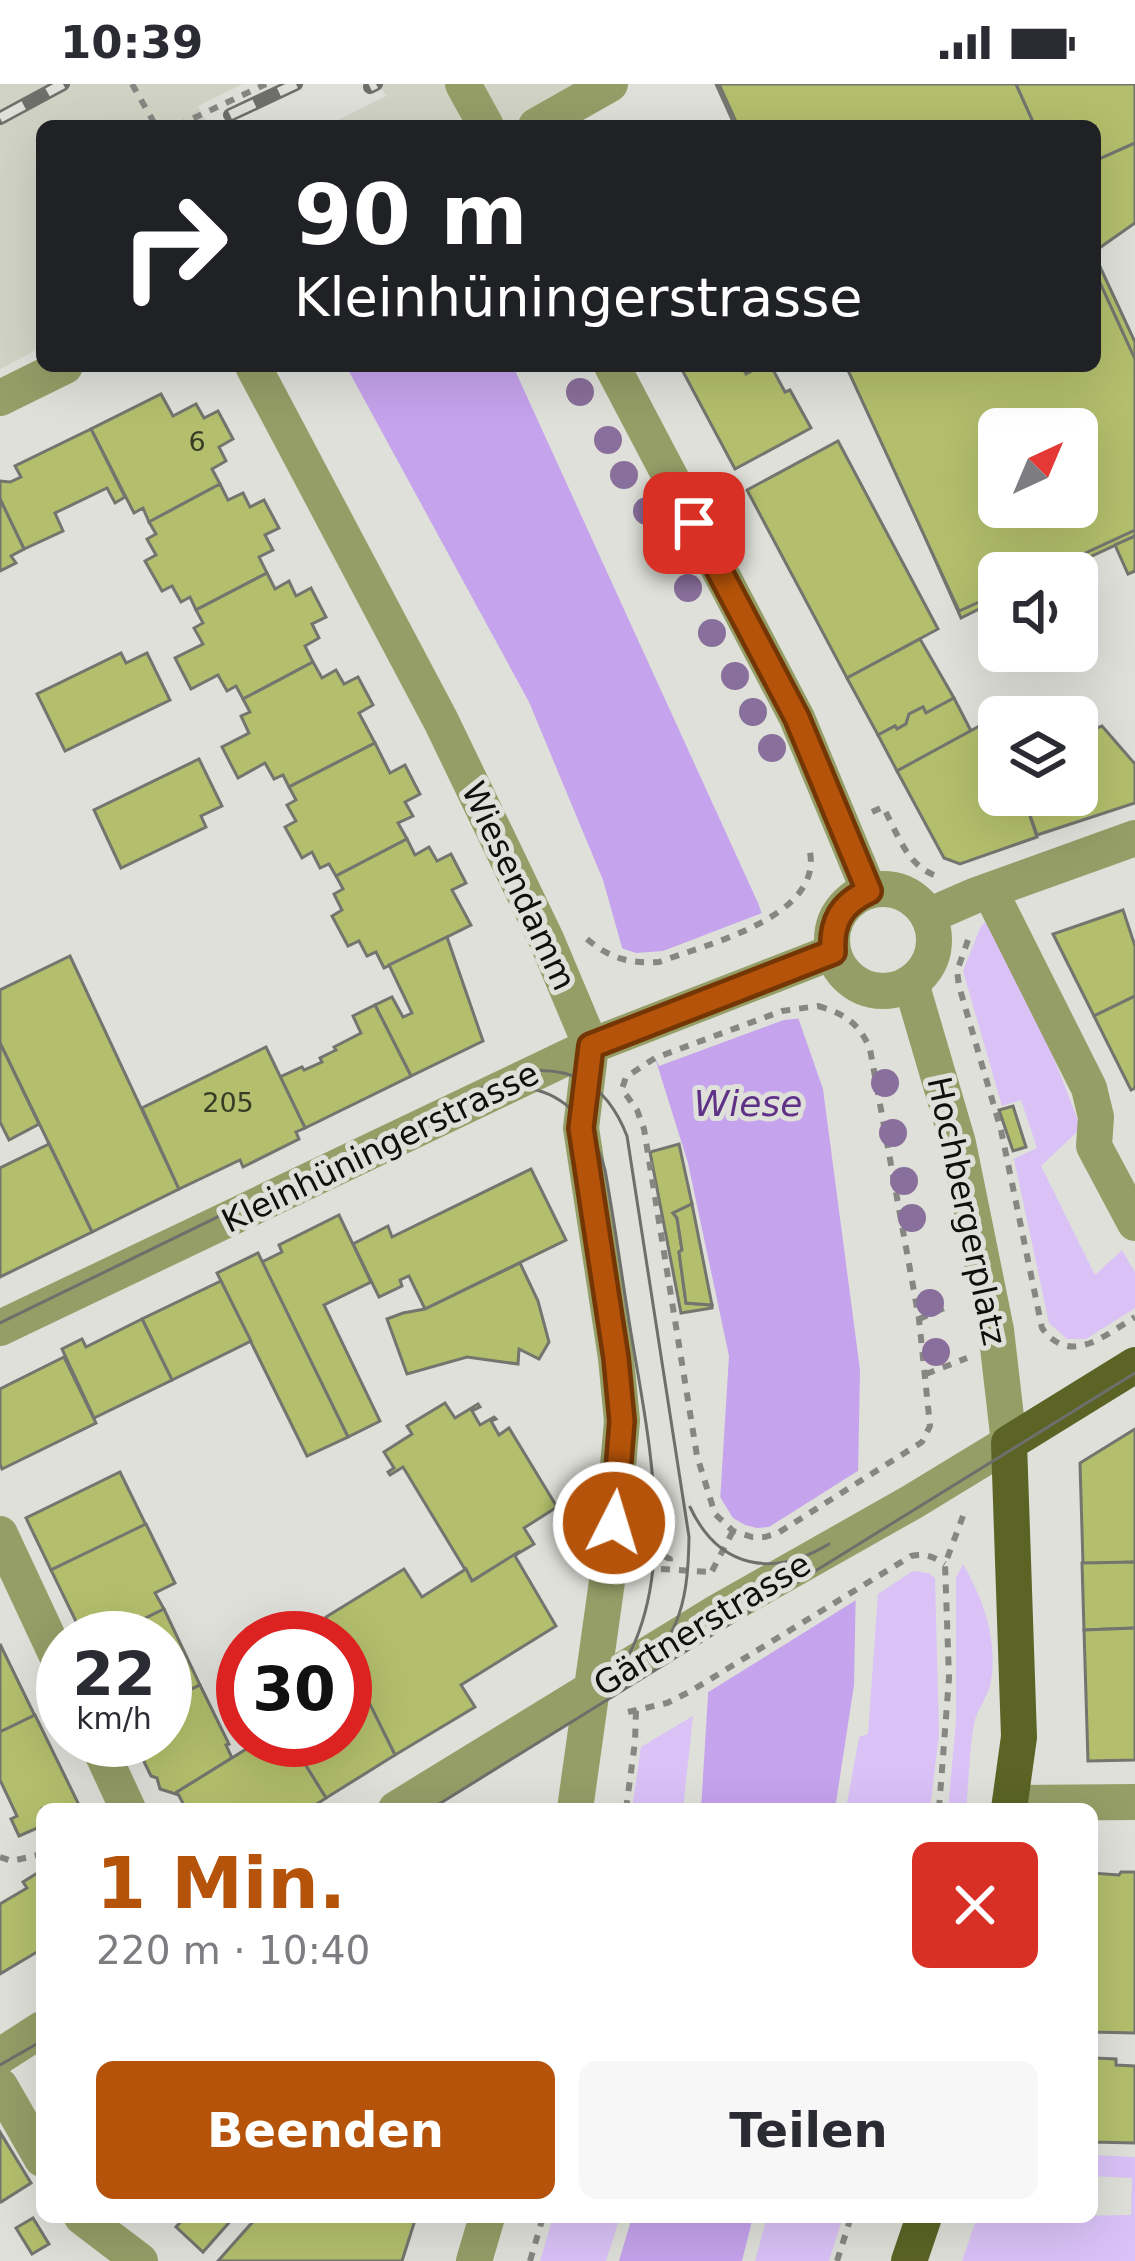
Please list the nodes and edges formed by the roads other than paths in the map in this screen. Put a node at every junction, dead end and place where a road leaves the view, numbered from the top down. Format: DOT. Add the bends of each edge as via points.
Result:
graph roads {
  1 [pos="463,84"];
  2 [pos="610,84"];
  3 [pos="482,120"];
  4 [pos="547,120"];
  5 [pos="53,372"];
  6 [pos="256,372"];
  7 [pos="615,372"];
  8 [pos="0,398"];
  9 [pos="1135,838"];
  10 [pos="990,890"];
  11 [pos="869,891"];
  12 [pos="928,916"];
  13 [pos="824,956"];
  14 [pos="911,983"];
  15 [pos="608,1040"];
  16 [pos="1135,1223"];
  17 [pos="0,1328"];
  18 [pos="1135,1365"];
  19 [pos="1009,1443"];
  20 [pos="0,1534"];
  21 [pos="36,1612"];
  22 [pos="592,1689"];
  23 [pos="109,1767"];
  24 [pos="1135,1802"];
  25 [pos="125,1803"];
  26 [pos="406,1803"];
  27 [pos="576,1803"];
  28 [pos="1010,1803"];
  29 [pos="1098,1803"];
  30 [pos="36,2034"];
  31 [pos="0,2056"];
  32 [pos="0,2086"];
  33 [pos="36,2149"];
  34 [pos="90,2223"];
  35 [pos="486,2223"];
  36 [pos="922,2223"];
  37 [pos="140,2261"];
  38 [pos="474,2261"];
  39 [pos="909,2261"];
  1 -- 3 [label="street"];
  2 -- 4 [label="street"];
  5 -- 8 [label="street"];
  6 -- 15 [label="street, Wiesendamm" via="546,939"];
  7 -- 11 [label="street" via="797,718"];
  9 -- 10 [label="street"];
  10 -- 12 [label="street"];
  10 -- 16 [label="street" via="1089,1088 1094,1146"];
  11 -- 12 [label="street" via="909,896"];
  11 -- 13 [label="street" via="843,908"];
  12 -- 14 [label="street" via="934,945"];
  13 -- 14 [label="street" via="858,985 885,991"];
  13 -- 15 [label="street, Kleinhüningerstrasse"];
  14 -- 19 [label="street, Hochbergerplatz" via="958,1143 996,1330"];
  15 -- 17 [label="street, Kleinhüningerstrasse"];
  15 -- 22 [label="street, Wiesendamm" via="581,1128 622,1421"];
  18 -- 19 [label="main road"];
  19 -- 22 [label="street, Gärtnerstrasse"];
  19 -- 28 [label="main road" via="1019,1737"];
  20 -- 21 [label="street"];
  22 -- 26 [label="street, Gärtnerstrasse"];
  22 -- 27 [label="street, Wiesendamm"];
  23 -- 25 [label="street"];
  24 -- 29 [label="street"];
  30 -- 31 [label="street"];
  32 -- 33 [label="street"];
  34 -- 37 [label="street"];
  35 -- 38 [label="street"];
  36 -- 39 [label="main road"];
}
